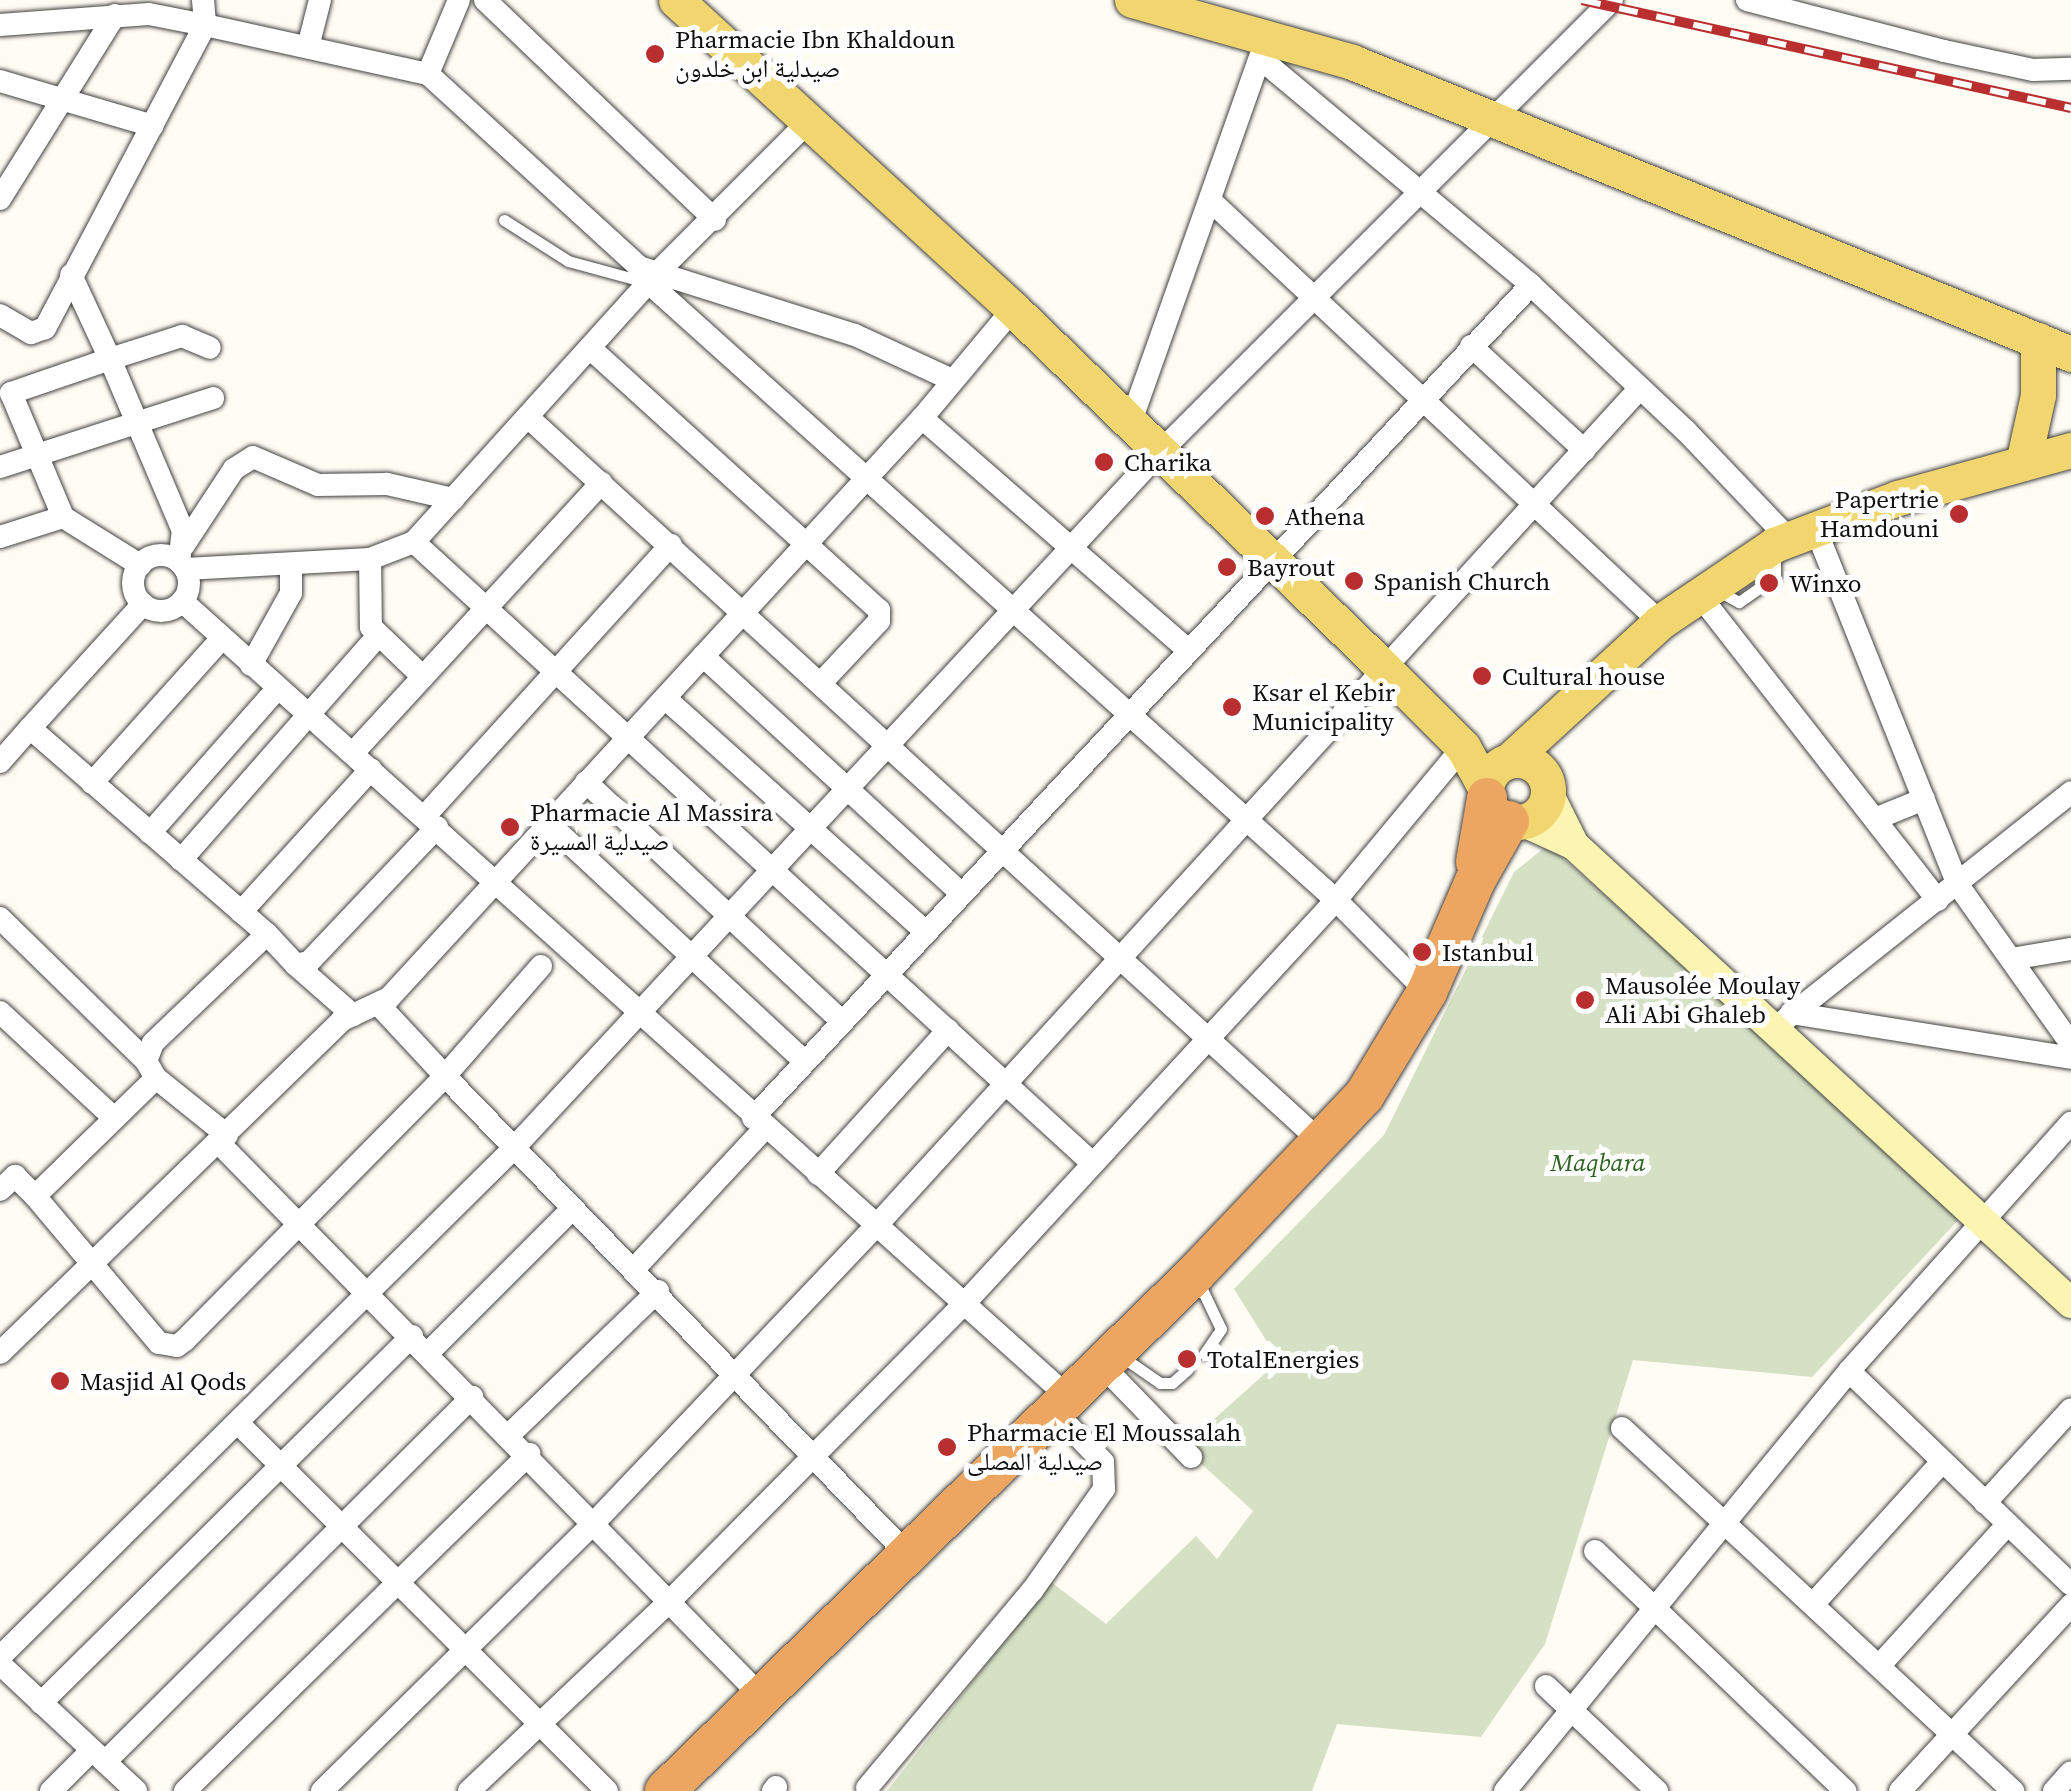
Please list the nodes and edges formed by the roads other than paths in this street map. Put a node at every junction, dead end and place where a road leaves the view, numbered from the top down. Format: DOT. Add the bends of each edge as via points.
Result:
graph roads {
  1 [pos="203,0"];
  2 [pos="320,0"];
  3 [pos="459,0"];
  4 [pos="485,0"];
  5 [pos="676,0"];
  6 [pos="1132,0"];
  7 [pos="1612,0"];
  8 [pos="1747,0"];
  9 [pos="63,10"];
  10 [pos="116,15"];
  11 [pos="0,25"];
  12 [pos="205,25"];
  13 [pos="1264,46"];
  14 [pos="308,47"];
  15 [pos="2071,69"];
  16 [pos="428,74"];
  17 [pos="0,81"];
  18 [pos="59,100"];
  19 [pos="1497,120"];
  20 [pos="806,124"];
  21 [pos="153,126"];
  22 [pos="7,172"];
  23 [pos="1424,190"];
  24 [pos="0,199"];
  25 [pos="1213,203"];
  26 [pos="504,220"];
  27 [pos="715,220"];
  28 [pos="71,275"];
  29 [pos="652,279"];
  30 [pos="1531,285"];
  31 [pos="1315,298"];
  32 [pos="1013,309"];
  33 [pos="0,315"];
  34 [pos="2038,340"];
  35 [pos="1472,346"];
  36 [pos="210,348"];
  37 [pos="591,349"];
  38 [pos="2071,354"];
  39 [pos="110,359"];
  40 [pos="950,379"];
  41 [pos="1640,388"];
  42 [pos="4,390"];
  43 [pos="212,398"];
  44 [pos="1420,400"];
  45 [pos="922,418"];
  46 [pos="530,419"];
  47 [pos="142,422"];
  48 [pos="1130,424"];
  49 [pos="1584,450"];
  50 [pos="2071,450"];
  51 [pos="1160,452"];
  52 [pos="35,456"];
  53 [pos="2022,463"];
  54 [pos="0,467"];
  55 [pos="866,474"];
  56 [pos="601,483"];
  57 [pos="453,499"];
  58 [pos="1535,504"];
  59 [pos="63,517"];
  60 [pos="1792,536"];
  61 [pos="0,537"];
  62 [pos="807,540"];
  63 [pos="414,542"];
  64 [pos="1074,544"];
  65 [pos="670,546"];
  66 [pos="370,558"];
  67 [pos="183,559"];
  68 [pos="1272,560"];
  69 [pos="140,565"];
  70 [pos="291,565"];
  71 [pos="1703,588"];
  72 [pos="182,602"];
  73 [pos="143,604"];
  74 [pos="486,609"];
  75 [pos="744,612"];
  76 [pos="1017,612"];
  77 [pos="1660,622"];
  78 [pos="222,638"];
  79 [pos="376,638"];
  80 [pos="1186,648"];
  81 [pos="703,656"];
  82 [pos="251,665"];
  83 [pos="1384,668"];
  84 [pos="560,674"];
  85 [pos="423,677"];
  86 [pos="822,682"];
  87 [pos="277,689"];
  88 [pos="665,698"];
  89 [pos="308,714"];
  90 [pos="1126,714"];
  91 [pos="30,728"];
  92 [pos="629,737"];
  93 [pos="892,746"];
  94 [pos="1463,746"];
  95 [pos="362,761"];
  96 [pos="0,762"];
  97 [pos="586,782"];
  98 [pos="92,783"];
  99 [pos="1513,789"];
  100 [pos="851,792"];
  101 [pos="2071,792"];
  102 [pos="1924,799"];
  103 [pos="1245,819"];
  104 [pos="1875,819"];
  105 [pos="431,821"];
  106 [pos="548,823"];
  107 [pos="815,830"];
  108 [pos="150,833"];
  109 [pos="1002,848"];
  110 [pos="181,860"];
  111 [pos="778,871"];
  112 [pos="496,879"];
  113 [pos="1958,885"];
  114 [pos="960,892"];
  115 [pos="1336,900"];
  116 [pos="1938,900"];
  117 [pos="241,912"];
  118 [pos="734,916"];
  119 [pos="0,918"];
  120 [pos="924,930"];
  121 [pos="266,934"];
  122 [pos="2071,949"];
  123 [pos="696,956"];
  124 [pos="1121,956"];
  125 [pos="2010,959"];
  126 [pos="296,965"];
  127 [pos="541,966"];
  128 [pos="886,970"];
  129 [pos="1427,992"];
  130 [pos="380,1006"];
  131 [pos="0,1012"];
  132 [pos="353,1015"];
  133 [pos="640,1017"];
  134 [pos="1784,1020"];
  135 [pos="840,1021"];
  136 [pos="948,1030"];
  137 [pos="1210,1038"];
  138 [pos="2071,1044"];
  139 [pos="2071,1058"];
  140 [pos="804,1062"];
  141 [pos="151,1070"];
  142 [pos="444,1076"];
  143 [pos="1005,1082"];
  144 [pos="114,1118"];
  145 [pos="759,1123"];
  146 [pos="2071,1123"];
  147 [pos="222,1139"];
  148 [pos="1322,1143"];
  149 [pos="512,1150"];
  150 [pos="1091,1162"];
  151 [pos="818,1174"];
  152 [pos="5,1176"];
  153 [pos="35,1196"];
  154 [pos="571,1210"];
  155 [pos="1980,1219"];
  156 [pos="299,1224"];
  157 [pos="876,1226"];
  158 [pos="92,1265"];
  159 [pos="634,1270"];
  160 [pos="1194,1275"];
  161 [pos="658,1291"];
  162 [pos="370,1294"];
  163 [pos="2071,1303"];
  164 [pos="964,1304"];
  165 [pos="420,1345"];
  166 [pos="0,1353"];
  167 [pos="1204,1354"];
  168 [pos="1107,1357"];
  169 [pos="1188,1369"];
  170 [pos="1848,1371"];
  171 [pos="735,1376"];
  172 [pos="472,1396"];
  173 [pos="1059,1401"];
  174 [pos="2071,1409"];
  175 [pos="240,1425"];
  176 [pos="1622,1428"];
  177 [pos="510,1434"];
  178 [pos="529,1454"];
  179 [pos="813,1456"];
  180 [pos="1191,1457"];
  181 [pos="1942,1462"];
  182 [pos="280,1463"];
  183 [pos="1985,1503"];
  184 [pos="342,1520"];
  185 [pos="1725,1521"];
  186 [pos="595,1522"];
  187 [pos="2008,1524"];
  188 [pos="1595,1551"];
  189 [pos="908,1556"];
  190 [pos="401,1580"];
  191 [pos="2071,1585"];
  192 [pos="670,1601"];
  193 [pos="1815,1602"];
  194 [pos="2071,1605"];
  195 [pos="1651,1608"];
  196 [pos="465,1644"];
  197 [pos="0,1661"];
  198 [pos="1880,1664"];
  199 [pos="1546,1686"];
  200 [pos="760,1696"];
  201 [pos="41,1703"];
  202 [pos="1570,1710"];
  203 [pos="542,1723"];
  204 [pos="1954,1734"];
  205 [pos="98,1756"];
  206 [pos="2071,1772"];
  207 [pos="867,1788"];
  208 [pos="51,1791"];
  209 [pos="136,1791"];
  210 [pos="184,1791"];
  211 [pos="322,1791"];
  212 [pos="469,1791"];
  213 [pos="607,1791"];
  214 [pos="665,1791"];
  215 [pos="1505,1791"];
  216 [pos="1657,1791"];
  217 [pos="1844,1791"];
  218 [pos="1900,1791"];
  219 [pos="2013,1791"];
  220 [pos="2054,1791"];
  1 -- 12 [label="street"];
  2 -- 14 [label="street"];
  3 -- 16 [label="street"];
  4 -- 27 [label="street"];
  5 -- 20 [label="main road"];
  6 -- 13 [label="main road"];
  7 -- 19 [label="street"];
  8 -- 15 [label="street" via="2033,70"];
  9 -- 10 [label="street"];
  9 -- 11 [label="street"];
  10 -- 12 [label="street" via="171,16"];
  10 -- 18 [label="street"];
  12 -- 14 [label="street"];
  12 -- 21 [label="street"];
  13 -- 19 [label="main road"];
  13 -- 23 [label="street"];
  13 -- 25 [label="street"];
  14 -- 16 [label="street"];
  16 -- 29 [label="street"];
  17 -- 18 [label="street"];
  18 -- 21 [label="street"];
  18 -- 22 [label="street"];
  19 -- 23 [label="street"];
  19 -- 34 [label="main road"];
  20 -- 27 [label="street"];
  20 -- 32 [label="main road"];
  21 -- 28 [label="street"];
  22 -- 24 [label="street"];
  23 -- 30 [label="street"];
  23 -- 31 [label="street"];
  25 -- 31 [label="street"];
  25 -- 48 [label="street"];
  26 -- 29 [label="lane" via="568,261"];
  27 -- 29 [label="street"];
  28 -- 33 [label="street" via="39,333"];
  28 -- 39 [label="street"];
  29 -- 37 [label="street"];
  29 -- 40 [label="street" via="782,309"];
  29 -- 55 [label="street"];
  30 -- 35 [label="street"];
  30 -- 41 [label="street"];
  31 -- 44 [label="street"];
  31 -- 51 [label="street"];
  32 -- 40 [label="street"];
  32 -- 48 [label="main road"];
  34 -- 38 [label="main road"];
  34 -- 53 [label="main road" via="2038,396"];
  35 -- 44 [label="street"];
  35 -- 49 [label="street"];
  36 -- 39 [label="street" via="182,336"];
  37 -- 46 [label="street"];
  37 -- 62 [label="street"];
  39 -- 42 [label="street"];
  39 -- 47 [label="street"];
  40 -- 45 [label="street"];
  41 -- 49 [label="street"];
  41 -- 60 [label="street"];
  42 -- 52 [label="street"];
  43 -- 47 [label="street"];
  44 -- 58 [label="street"];
  44 -- 68 [label="street"];
  45 -- 55 [label="street"];
  45 -- 64 [label="street"];
  46 -- 56 [label="street"];
  46 -- 57 [label="street"];
  47 -- 52 [label="street"];
  47 -- 67 [label="street"];
  48 -- 51 [label="main road"];
  49 -- 58 [label="street"];
  50 -- 53 [label="main road"];
  51 -- 64 [label="street"];
  51 -- 68 [label="main road"];
  52 -- 54 [label="street"];
  52 -- 59 [label="street"];
  53 -- 60 [label="main road"];
  55 -- 62 [label="street"];
  55 -- 76 [label="street"];
  56 -- 65 [label="street"];
  56 -- 74 [label="street"];
  57 -- 63 [label="street"];
  57 -- 67 [label="street" via="387,484 318,485 253,457 234,468"];
  58 -- 77 [label="street"];
  58 -- 83 [label="street"];
  59 -- 61 [label="street"];
  59 -- 69 [label="street"];
  60 -- 71 [label="main road"];
  60 -- 102 [label="street"];
  62 -- 75 [label="street"];
  62 -- 86 [label="street" via="880,610 879,621"];
  63 -- 66 [label="street"];
  63 -- 74 [label="street"];
  64 -- 76 [label="street"];
  64 -- 80 [label="street"];
  65 -- 75 [label="street"];
  65 -- 84 [label="street"];
  66 -- 70 [label="street"];
  66 -- 79 [label="street"];
  67 -- 69 [label="street" via="164,555"];
  67 -- 70 [label="street"];
  67 -- 72 [label="street" via="189,586"];
  68 -- 80 [label="street"];
  68 -- 83 [label="main road"];
  69 -- 73 [label="street" via="134,590"];
  70 -- 82 [label="street" via="284,609"];
  71 -- 77 [label="main road"];
  71 -- 104 [label="street"];
  72 -- 73 [label="street" via="168,610"];
  72 -- 78 [label="street"];
  73 -- 91 [label="street"];
  74 -- 84 [label="street"];
  74 -- 85 [label="street"];
  75 -- 81 [label="street"];
  75 -- 86 [label="street"];
  76 -- 90 [label="street"];
  76 -- 93 [label="street"];
  77 -- 99 [label="main road" via="1557,711"];
  78 -- 82 [label="street"];
  78 -- 98 [label="street"];
  79 -- 85 [label="street"];
  79 -- 89 [label="street"];
  80 -- 90 [label="street"];
  81 -- 88 [label="street"];
  81 -- 100 [label="street"];
  82 -- 87 [label="street"];
  83 -- 94 [label="main road"];
  83 -- 103 [label="street"];
  84 -- 92 [label="street"];
  84 -- 105 [label="street"];
  85 -- 95 [label="street"];
  86 -- 93 [label="street"];
  87 -- 89 [label="street"];
  87 -- 108 [label="street"];
  88 -- 92 [label="street"];
  88 -- 107 [label="street"];
  89 -- 95 [label="street"];
  89 -- 110 [label="street"];
  90 -- 103 [label="street"];
  90 -- 109 [label="street"];
  91 -- 96 [label="street"];
  91 -- 98 [label="street"];
  92 -- 97 [label="street"];
  92 -- 111 [label="street"];
  93 -- 100 [label="street"];
  93 -- 109 [label="street"];
  94 -- 99 [label="main road"];
  94 -- 115 [label="street"];
  95 -- 105 [label="street"];
  95 -- 117 [label="street"];
  97 -- 106 [label="street"];
  97 -- 118 [label="street"];
  98 -- 108 [label="street"];
  99 -- 129 [label="highway"];
  99 -- 134 [label="street"];
  100 -- 107 [label="street"];
  100 -- 114 [label="street"];
  101 -- 113 [label="street"];
  102 -- 104 [label="street"];
  102 -- 113 [label="street"];
  103 -- 115 [label="street"];
  103 -- 124 [label="street"];
  104 -- 116 [label="street"];
  105 -- 112 [label="street"];
  105 -- 126 [label="street" via="314,958"];
  106 -- 112 [label="street"];
  106 -- 123 [label="street"];
  107 -- 111 [label="street"];
  107 -- 120 [label="street"];
  108 -- 110 [label="street"];
  109 -- 114 [label="street"];
  109 -- 124 [label="street"];
  110 -- 117 [label="street"];
  111 -- 118 [label="street"];
  111 -- 128 [label="street"];
  112 -- 130 [label="street"];
  112 -- 133 [label="street"];
  113 -- 116 [label="street"];
  113 -- 125 [label="street"];
  114 -- 120 [label="street"];
  115 -- 129 [label="street"];
  115 -- 137 [label="street"];
  116 -- 134 [label="street"];
  117 -- 121 [label="street"];
  118 -- 123 [label="street"];
  118 -- 135 [label="street"];
  119 -- 141 [label="street"];
  120 -- 128 [label="street"];
  121 -- 126 [label="street"];
  121 -- 141 [label="street" via="153,1044"];
  122 -- 125 [label="street"];
  123 -- 133 [label="street"];
  123 -- 140 [label="street"];
  124 -- 137 [label="street"];
  124 -- 143 [label="street"];
  125 -- 138 [label="street"];
  126 -- 132 [label="street"];
  127 -- 142 [label="street"];
  128 -- 135 [label="street"];
  128 -- 136 [label="street"];
  129 -- 148 [label="highway" via="1364,1096"];
  130 -- 132 [label="street"];
  130 -- 142 [label="street"];
  131 -- 144 [label="street"];
  132 -- 147 [label="street"];
  133 -- 145 [label="street"];
  133 -- 149 [label="street"];
  134 -- 139 [label="street"];
  134 -- 155 [label="street"];
  135 -- 140 [label="street"];
  136 -- 143 [label="street"];
  136 -- 151 [label="street"];
  137 -- 148 [label="street"];
  137 -- 150 [label="street"];
  140 -- 145 [label="street"];
  141 -- 144 [label="street"];
  141 -- 147 [label="street"];
  142 -- 149 [label="street"];
  142 -- 156 [label="street"];
  143 -- 150 [label="street"];
  143 -- 157 [label="street"];
  144 -- 153 [label="street"];
  145 -- 151 [label="street"];
  145 -- 159 [label="street"];
  146 -- 155 [label="street"];
  147 -- 156 [label="street"];
  147 -- 158 [label="street"];
  148 -- 160 [label="highway"];
  149 -- 154 [label="street"];
  149 -- 162 [label="street"];
  150 -- 164 [label="street"];
  151 -- 157 [label="street"];
  152 -- 153 [label="street"];
  153 -- 158 [label="street"];
  154 -- 159 [label="street"];
  154 -- 165 [label="street"];
  155 -- 163 [label="street"];
  155 -- 170 [label="street"];
  156 -- 158 [label="street" via="177,1346 152,1336"];
  156 -- 162 [label="street"];
  157 -- 164 [label="street"];
  157 -- 171 [label="street"];
  158 -- 166 [label="street"];
  159 -- 161 [label="street"];
  160 -- 167 [label="lane" via="1222,1328"];
  160 -- 168 [label="highway"];
  161 -- 171 [label="street"];
  161 -- 177 [label="street"];
  162 -- 165 [label="street"];
  162 -- 175 [label="street"];
  164 -- 173 [label="street"];
  164 -- 179 [label="street"];
  165 -- 172 [label="street"];
  165 -- 182 [label="street"];
  168 -- 169 [label="lane" via="1160,1383 1172,1383"];
  168 -- 173 [label="highway"];
  168 -- 180 [label="street"];
  170 -- 181 [label="street"];
  170 -- 185 [label="street"];
  171 -- 179 [label="street"];
  171 -- 186 [label="street"];
  172 -- 177 [label="street"];
  172 -- 184 [label="street"];
  173 -- 189 [label="highway"];
  173 -- 207 [label="street" via="1103,1462 1104,1489 1032,1591"];
  174 -- 183 [label="street"];
  175 -- 182 [label="street"];
  175 -- 197 [label="street"];
  176 -- 185 [label="street"];
  177 -- 178 [label="street"];
  178 -- 186 [label="street"];
  178 -- 190 [label="street"];
  179 -- 189 [label="street"];
  179 -- 192 [label="street"];
  181 -- 183 [label="street"];
  181 -- 193 [label="street"];
  182 -- 184 [label="street"];
  182 -- 201 [label="street"];
  183 -- 187 [label="street"];
  184 -- 190 [label="street"];
  184 -- 205 [label="street"];
  185 -- 193 [label="street"];
  185 -- 195 [label="street"];
  186 -- 192 [label="street"];
  186 -- 196 [label="street"];
  187 -- 191 [label="street"];
  187 -- 198 [label="street"];
  188 -- 195 [label="street"];
  189 -- 200 [label="highway"];
  190 -- 196 [label="street"];
  190 -- 210 [label="street"];
  192 -- 200 [label="street"];
  192 -- 203 [label="street"];
  193 -- 198 [label="street"];
  194 -- 204 [label="street"];
  195 -- 202 [label="street"];
  195 -- 217 [label="street"];
  196 -- 203 [label="street"];
  196 -- 211 [label="street"];
  197 -- 201 [label="street"];
  198 -- 204 [label="street"];
  199 -- 202 [label="street"];
  200 -- 214 [label="highway"];
  201 -- 205 [label="street"];
  202 -- 215 [label="street"];
  202 -- 216 [label="street"];
  203 -- 212 [label="street"];
  203 -- 213 [label="street"];
  204 -- 218 [label="street"];
  204 -- 219 [label="street"];
  205 -- 208 [label="street"];
  205 -- 209 [label="street"];
  206 -- 220 [label="street"];
}
